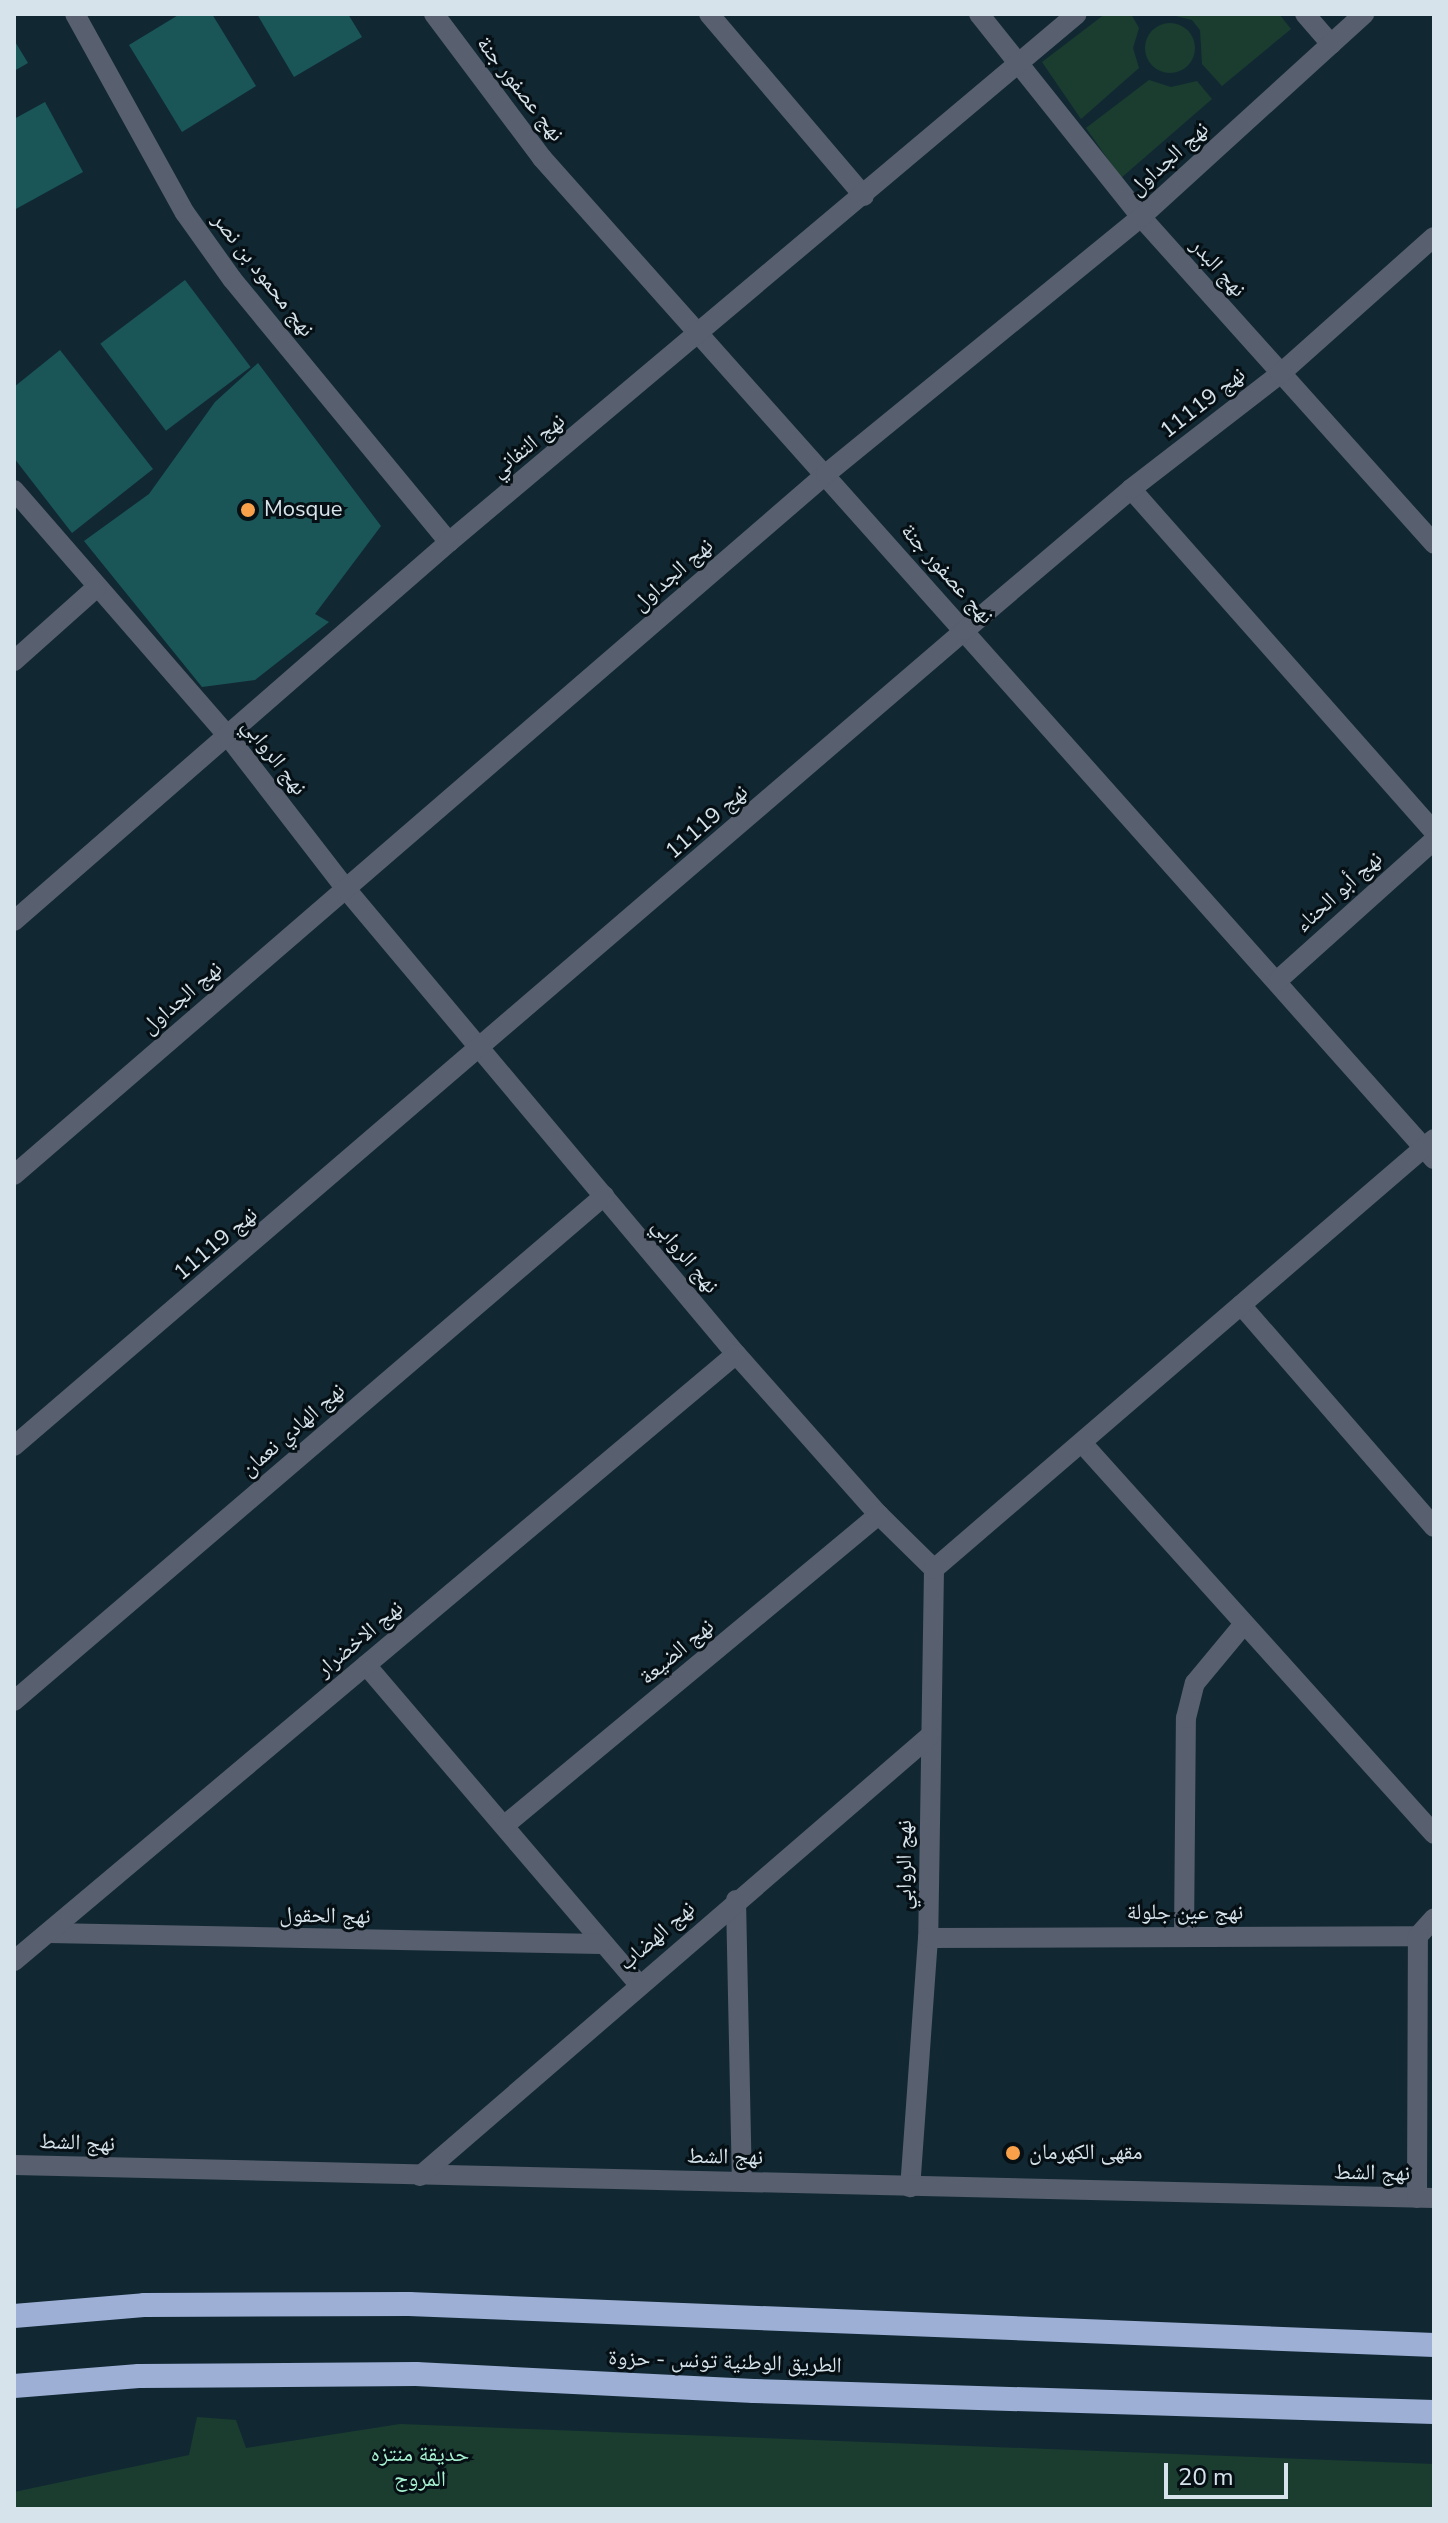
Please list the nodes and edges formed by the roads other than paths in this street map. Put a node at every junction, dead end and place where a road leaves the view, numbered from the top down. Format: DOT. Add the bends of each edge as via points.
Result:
graph roads {
  1 [pos="75,14"];
  2 [pos="434,14"];
  3 [pos="709,14"];
  4 [pos="979,14"];
  5 [pos="1077,14"];
  6 [pos="1305,14"];
  7 [pos="1364,14"];
  8 [pos="1331,44"];
  9 [pos="1018,65"];
  10 [pos="864,196"];
  11 [pos="1141,217"];
  12 [pos="1434,237"];
  13 [pos="700,335"];
  14 [pos="1280,374"];
  15 [pos="826,474"];
  16 [pos="1131,489"];
  17 [pos="14,490"];
  18 [pos="449,542"];
  19 [pos="1434,544"];
  20 [pos="96,588"];
  21 [pos="965,630"];
  22 [pos="14,661"];
  23 [pos="227,735"];
  24 [pos="1434,831"];
  25 [pos="1434,840"];
  26 [pos="346,889"];
  27 [pos="14,921"];
  28 [pos="1277,981"];
  29 [pos="483,1049"];
  30 [pos="1431,1148"];
  31 [pos="14,1175"];
  32 [pos="604,1196"];
  33 [pos="1241,1305"];
  34 [pos="736,1354"];
  35 [pos="17,1436"];
  36 [pos="1082,1443"];
  37 [pos="879,1515"];
  38 [pos="1434,1527"];
  39 [pos="934,1569"];
  40 [pos="1244,1624"];
  41 [pos="366,1665"];
  42 [pos="14,1701"];
  43 [pos="930,1736"];
  44 [pos="505,1825"];
  45 [pos="1434,1834"];
  46 [pos="736,1900"];
  47 [pos="1434,1918"];
  48 [pos="49,1933"];
  49 [pos="1418,1936"];
  50 [pos="1184,1937"];
  51 [pos="928,1938"];
  52 [pos="601,1944"];
  53 [pos="14,1961"];
  54 [pos="638,1984"];
  55 [pos="1426,2052"];
  56 [pos="14,2165"];
  57 [pos="420,2176"];
  58 [pos="742,2181"];
  59 [pos="910,2187"];
  60 [pos="1425,2198"];
  61 [pos="14,2316"];
  62 [pos="1434,2345"];
  63 [pos="14,2386"];
  64 [pos="1434,2412"];
  1 -- 18 [label="street, نهج محمود بن نصر" via="185,213 232,279"];
  2 -- 13 [label="street, نهج عصفور جنة" via="542,158"];
  3 -- 10 [label="street"];
  4 -- 9 [label="street, نهج البدر"];
  5 -- 9 [label="street, نهج التفاني"];
  6 -- 8 [label="street"];
  7 -- 8 [label="street, نهج الجداول"];
  8 -- 11 [label="street, نهج الجداول"];
  9 -- 10 [label="street, نهج التفاني"];
  9 -- 11 [label="street, نهج البدر"];
  10 -- 13 [label="street, نهج التفاني"];
  11 -- 14 [label="street, نهج البدر"];
  11 -- 15 [label="street, نهج الجداول"];
  12 -- 14 [label="street, نهج 11119"];
  13 -- 15 [label="street, نهج عصفور جنة"];
  13 -- 18 [label="street, نهج التفاني"];
  14 -- 16 [label="street, نهج 11119"];
  14 -- 19 [label="street, نهج البدر"];
  15 -- 21 [label="street, نهج عصفور جنة"];
  15 -- 26 [label="street, نهج الجداول"];
  16 -- 21 [label="street, نهج 11119"];
  16 -- 24 [label="street"];
  17 -- 20 [label="street, نهج الروابي"];
  18 -- 23 [label="street, نهج التفاني"];
  20 -- 22 [label="street"];
  20 -- 23 [label="street, نهج الروابي"];
  21 -- 28 [label="street, نهج عصفور جنة"];
  21 -- 29 [label="street, نهج 11119"];
  23 -- 26 [label="street, نهج الروابي"];
  23 -- 27 [label="street, نهج التفاني"];
  25 -- 28 [label="street, نهج أبو الحناء"];
  26 -- 29 [label="street, نهج الروابي"];
  26 -- 31 [label="street, نهج الجداول"];
  28 -- 30 [label="street, نهج عصفور جنة"];
  29 -- 32 [label="street, نهج الروابي"];
  29 -- 35 [label="street, نهج 11119"];
  30 -- 33 [label="street"];
  32 -- 34 [label="street, نهج الروابي"];
  32 -- 42 [label="street, نهج الهادي نعمان"];
  33 -- 36 [label="street"];
  33 -- 38 [label="street"];
  34 -- 37 [label="street, نهج الروابي"];
  34 -- 41 [label="street, نهج الاخضرار"];
  36 -- 39 [label="street"];
  36 -- 40 [label="street"];
  37 -- 39 [label="street, نهج الروابي"];
  37 -- 44 [label="street, نهج الضيعة"];
  39 -- 43 [label="street, نهج الروابي"];
  40 -- 45 [label="street"];
  40 -- 50 [label="street" via="1195,1683 1186,1718"];
  41 -- 44 [label="street"];
  41 -- 48 [label="street, نهج الاخضرار"];
  43 -- 46 [label="street, نهج الهضاب"];
  43 -- 51 [label="street, نهج الروابي"];
  44 -- 52 [label="street"];
  46 -- 54 [label="street, نهج الهضاب"];
  46 -- 58 [label="street"];
  47 -- 49 [label="street"];
  48 -- 52 [label="street, نهج الحقول"];
  48 -- 53 [label="street, نهج الاخضرار"];
  49 -- 50 [label="street, نهج عين جلولة"];
  49 -- 55 [label="street"];
  50 -- 51 [label="street, نهج عين جلولة"];
  51 -- 59 [label="street, نهج الروابي"];
  52 -- 54 [label="street"];
  54 -- 57 [label="street, نهج الهضاب"];
  55 -- 60 [label="street"];
  56 -- 57 [label="street, نهج الشط"];
  57 -- 58 [label="street, نهج الشط"];
  58 -- 59 [label="street, نهج الشط"];
  59 -- 60 [label="street, نهج الشط"];
  61 -- 62 [label="highway" via="144,2305 409,2304"];
  63 -- 64 [label="highway, الطريق الوطنية تونس - حزوة" via="139,2376 416,2374"];
}
